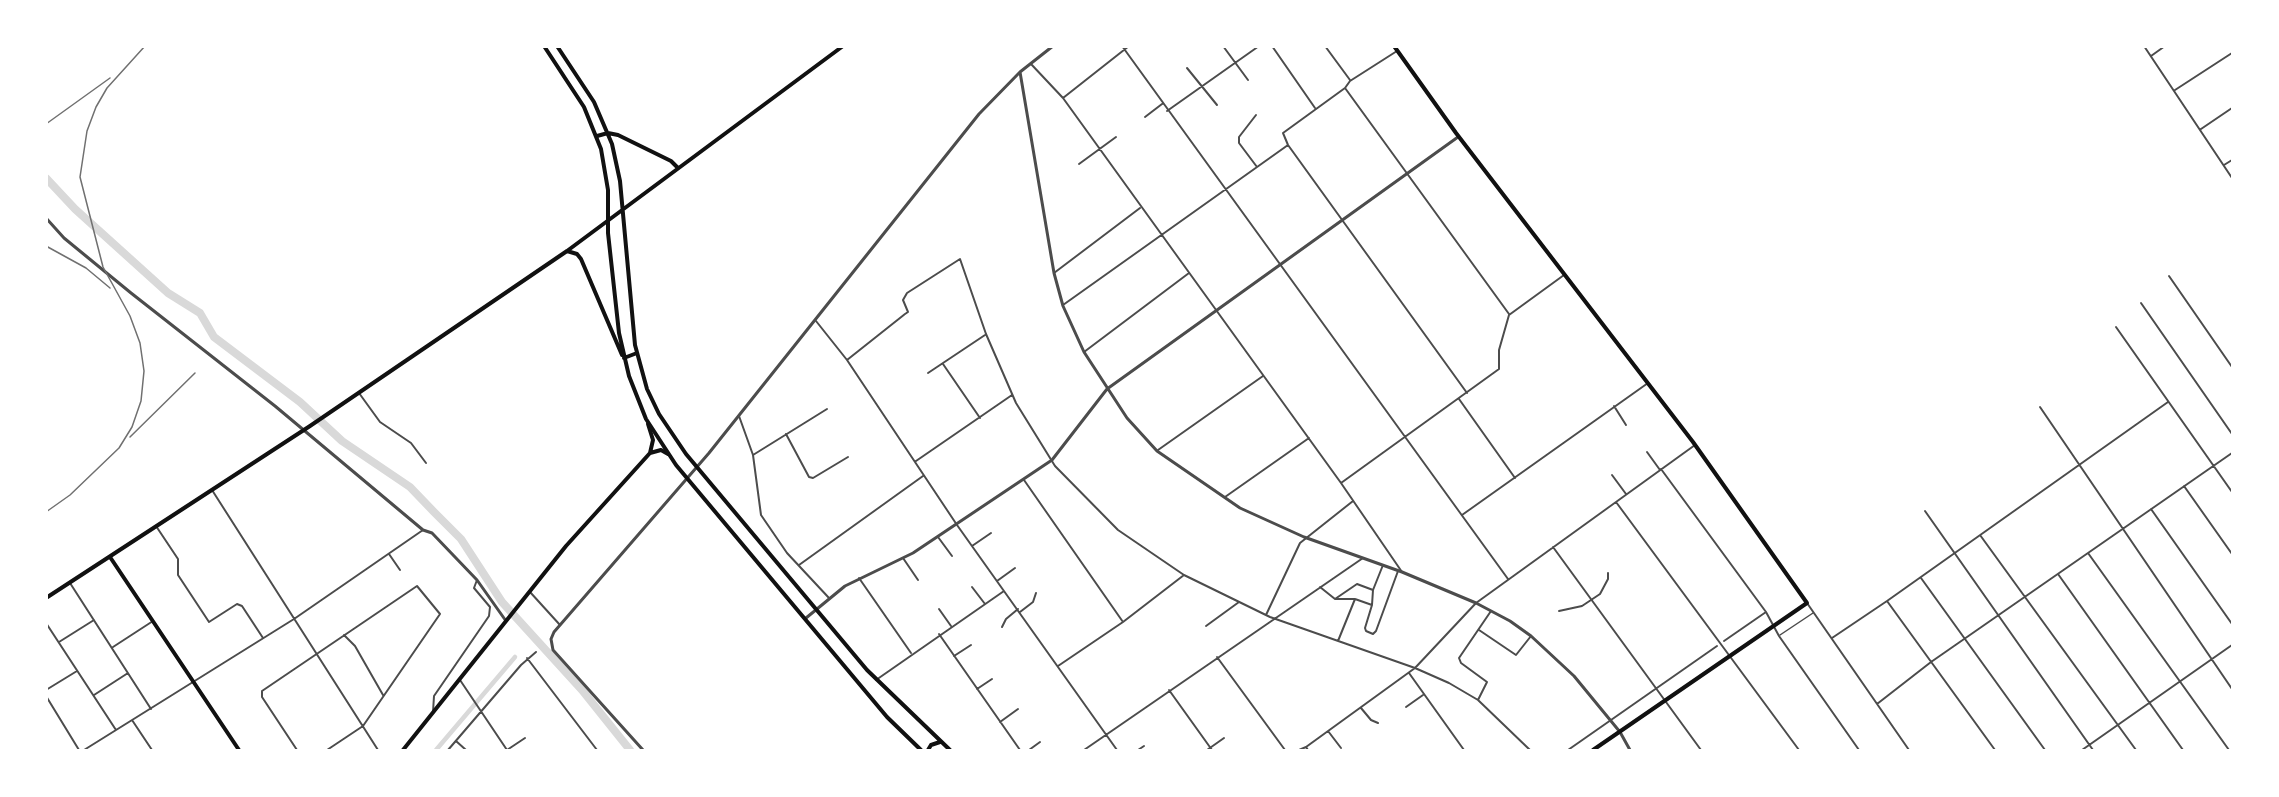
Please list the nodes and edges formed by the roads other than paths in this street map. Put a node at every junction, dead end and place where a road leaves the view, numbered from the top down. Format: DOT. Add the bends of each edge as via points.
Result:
graph roads {
  1 [pos="544,46"];
  2 [pos="557,46"];
  3 [pos="843,46"];
  4 [pos="1053,46"];
  5 [pos="1129,46"];
  6 [pos="1223,46"];
  7 [pos="1259,46"];
  8 [pos="1272,46"];
  9 [pos="1325,46"];
  10 [pos="1394,46"];
  11 [pos="2144,46"];
  12 [pos="2165,46"];
  13 [pos="1124,48"];
  14 [pos="1397,51"];
  15 [pos="2232,53"];
  16 [pos="2151,56"];
  17 [pos="1031,63"];
  18 [pos="1235,63"];
  19 [pos="1187,68"];
  20 [pos="1020,72"];
  21 [pos="1248,80"];
  22 [pos="1350,81"];
  23 [pos="1202,87"];
  24 [pos="1345,88"];
  25 [pos="2175,90"];
  26 [pos="1063,99"];
  27 [pos="1162,104"];
  28 [pos="1217,105"];
  29 [pos="2232,108"];
  30 [pos="1315,109"];
  31 [pos="1167,111"];
  32 [pos="1256,115"];
  33 [pos="1145,117"];
  34 [pos="2201,129"];
  35 [pos="608,133"];
  36 [pos="597,136"];
  37 [pos="1460,136"];
  38 [pos="1116,137"];
  39 [pos="1288,145"];
  40 [pos="1099,150"];
  41 [pos="2232,160"];
  42 [pos="1079,164"];
  43 [pos="2224,165"];
  44 [pos="677,167"];
  45 [pos="1257,167"];
  46 [pos="1407,174"];
  47 [pos="2232,178"];
  48 [pos="1224,190"];
  49 [pos="1140,208"];
  50 [pos="623,210"];
  51 [pos="46,219"];
  52 [pos="1343,219"];
  53 [pos="610,220"];
  54 [pos="1162,237"];
  55 [pos="567,251"];
  56 [pos="1279,265"];
  57 [pos="1054,273"];
  58 [pos="1189,273"];
  59 [pos="1564,275"];
  60 [pos="2169,276"];
  61 [pos="2141,303"];
  62 [pos="1063,306"];
  63 [pos="1216,310"];
  64 [pos="1509,315"];
  65 [pos="816,321"];
  66 [pos="2116,327"];
  67 [pos="986,334"];
  68 [pos="1084,352"];
  69 [pos="637,353"];
  70 [pos="624,358"];
  71 [pos="847,360"];
  72 [pos="943,364"];
  73 [pos="2232,367"];
  74 [pos="928,373"];
  75 [pos="1263,376"];
  76 [pos="1648,382"];
  77 [pos="1107,389"];
  78 [pos="359,393"];
  79 [pos="1467,393"];
  80 [pos="1012,396"];
  81 [pos="1458,399"];
  82 [pos="2168,402"];
  83 [pos="1614,406"];
  84 [pos="2040,407"];
  85 [pos="827,409"];
  86 [pos="739,417"];
  87 [pos="980,418"];
  88 [pos="647,421"];
  89 [pos="1626,425"];
  90 [pos="303,431"];
  91 [pos="786,434"];
  92 [pos="2232,434"];
  93 [pos="1404,437"];
  94 [pos="1309,438"];
  95 [pos="1695,446"];
  96 [pos="1157,451"];
  97 [pos="1647,452"];
  98 [pos="650,453"];
  99 [pos="2232,453"];
  100 [pos="668,454"];
  101 [pos="753,454"];
  102 [pos="848,457"];
  103 [pos="1052,460"];
  104 [pos="916,461"];
  105 [pos="426,463"];
  106 [pos="2079,465"];
  107 [pos="2214,466"];
  108 [pos="697,468"];
  109 [pos="1661,469"];
  110 [pos="1611,475"];
  111 [pos="923,476"];
  112 [pos="688,478"];
  113 [pos="1515,478"];
  114 [pos="1024,480"];
  115 [pos="1341,483"];
  116 [pos="2184,486"];
  117 [pos="212,490"];
  118 [pos="2232,492"];
  119 [pos="1626,494"];
  120 [pos="1224,498"];
  121 [pos="1354,501"];
  122 [pos="1616,501"];
  123 [pos="2151,509"];
  124 [pos="1925,511"];
  125 [pos="1462,515"];
  126 [pos="957,525"];
  127 [pos="156,526"];
  128 [pos="2122,529"];
  129 [pos="423,530"];
  130 [pos="991,533"];
  131 [pos="1980,535"];
  132 [pos="938,537"];
  133 [pos="1304,537"];
  134 [pos="972,546"];
  135 [pos="1553,547"];
  136 [pos="1955,553"];
  137 [pos="2088,553"];
  138 [pos="389,554"];
  139 [pos="2232,555"];
  140 [pos="952,556"];
  141 [pos="110,557"];
  142 [pos="903,558"];
  143 [pos="1363,558"];
  144 [pos="1383,565"];
  145 [pos="798,566"];
  146 [pos="1015,568"];
  147 [pos="400,570"];
  148 [pos="1400,571"];
  149 [pos="1608,573"];
  150 [pos="2058,574"];
  151 [pos="1184,575"];
  152 [pos="1920,577"];
  153 [pos="859,578"];
  154 [pos="1508,579"];
  155 [pos="477,580"];
  156 [pos="918,580"];
  157 [pos="997,581"];
  158 [pos="70,582"];
  159 [pos="972,587"];
  160 [pos="1320,587"];
  161 [pos="1373,590"];
  162 [pos="1004,591"];
  163 [pos="530,592"];
  164 [pos="1036,594"];
  165 [pos="2026,596"];
  166 [pos="46,598"];
  167 [pos="829,598"];
  168 [pos="1335,599"];
  169 [pos="1355,599"];
  170 [pos="1592,600"];
  171 [pos="1887,601"];
  172 [pos="1239,602"];
  173 [pos="1476,603"];
  174 [pos="1807,603"];
  175 [pos="985,604"];
  176 [pos="1372,605"];
  177 [pos="816,609"];
  178 [pos="939,609"];
  179 [pos="1018,611"];
  180 [pos="1491,611"];
  181 [pos="1559,611"];
  182 [pos="1766,612"];
  183 [pos="1814,612"];
  184 [pos="1266,615"];
  185 [pos="1999,615"];
  186 [pos="806,618"];
  187 [pos="1273,618"];
  188 [pos="294,619"];
  189 [pos="94,620"];
  190 [pos="509,620"];
  191 [pos="153,621"];
  192 [pos="1123,622"];
  193 [pos="46,623"];
  194 [pos="2232,624"];
  195 [pos="561,626"];
  196 [pos="951,626"];
  197 [pos="1206,626"];
  198 [pos="1773,626"];
  199 [pos="1002,627"];
  200 [pos="1479,630"];
  201 [pos="939,634"];
  202 [pos="344,635"];
  203 [pos="1531,636"];
  204 [pos="1779,636"];
  205 [pos="263,638"];
  206 [pos="1832,638"];
  207 [pos="1966,638"];
  208 [pos="1724,641"];
  209 [pos="59,642"];
  210 [pos="1337,642"];
  211 [pos="971,645"];
  212 [pos="2232,645"];
  213 [pos="1717,646"];
  214 [pos="112,648"];
  215 [pos="536,652"];
  216 [pos="316,654"];
  217 [pos="912,654"];
  218 [pos="954,656"];
  219 [pos="1730,656"];
  220 [pos="1217,657"];
  221 [pos="527,658"];
  222 [pos="2212,660"];
  223 [pos="1931,662"];
  224 [pos="1058,666"];
  225 [pos="1415,668"];
  226 [pos="78,670"];
  227 [pos="128,673"];
  228 [pos="1408,674"];
  229 [pos="992,679"];
  230 [pos="460,680"];
  231 [pos="876,680"];
  232 [pos="2181,681"];
  233 [pos="193,682"];
  234 [pos="2232,688"];
  235 [pos="977,689"];
  236 [pos="1657,689"];
  237 [pos="46,690"];
  238 [pos="1169,690"];
  239 [pos="1424,694"];
  240 [pos="94,695"];
  241 [pos="46,696"];
  242 [pos="384,696"];
  243 [pos="1478,700"];
  244 [pos="1665,700"];
  245 [pos="1877,704"];
  246 [pos="2148,704"];
  247 [pos="1406,707"];
  248 [pos="1361,708"];
  249 [pos="151,709"];
  250 [pos="1018,710"];
  251 [pos="482,711"];
  252 [pos="432,714"];
  253 [pos="132,720"];
  254 [pos="1611,720"];
  255 [pos="1000,722"];
  256 [pos="1378,723"];
  257 [pos="2118,725"];
  258 [pos="363,726"];
  259 [pos="116,730"];
  260 [pos="1328,731"];
  261 [pos="1620,732"];
  262 [pos="1106,735"];
  263 [pos="525,738"];
  264 [pos="1224,738"];
  265 [pos="456,741"];
  266 [pos="941,742"];
  267 [pos="1040,742"];
  268 [pos="1144,746"];
  269 [pos="2089,746"];
  270 [pos="1306,747"];
  271 [pos="1341,748"];
  272 [pos="79,750"];
  273 [pos="84,750"];
  274 [pos="152,750"];
  275 [pos="239,750"];
  276 [pos="297,750"];
  277 [pos="327,750"];
  278 [pos="378,750"];
  279 [pos="403,750"];
  280 [pos="448,750"];
  281 [pos="466,750"];
  282 [pos="507,750"];
  283 [pos="597,750"];
  284 [pos="644,750"];
  285 [pos="921,750"];
  286 [pos="928,750"];
  287 [pos="950,750"];
  288 [pos="1020,750"];
  289 [pos="1029,750"];
  290 [pos="1084,750"];
  291 [pos="1117,750"];
  292 [pos="1138,750"];
  293 [pos="1210,750"];
  294 [pos="1285,750"];
  295 [pos="1299,750"];
  296 [pos="1308,750"];
  297 [pos="1464,750"];
  298 [pos="1530,750"];
  299 [pos="1568,750"];
  300 [pos="1593,750"];
  301 [pos="1630,750"];
  302 [pos="1701,750"];
  303 [pos="1798,750"];
  304 [pos="1859,750"];
  305 [pos="1909,750"];
  306 [pos="1995,750"];
  307 [pos="2045,750"];
  308 [pos="2082,750"];
  309 [pos="2093,750"];
  310 [pos="2136,750"];
  311 [pos="2183,750"];
  312 [pos="2229,750"];
  1 -- 36 [label="main road" via="577,94"];
  2 -- 35 [label="main road" via="588,91"];
  3 -- 44 [label="main road"];
  4 -- 17 [label="street"];
  5 -- 13 [label="street"];
  6 -- 18 [label="street"];
  7 -- 18 [label="street"];
  8 -- 30 [label="street"];
  9 -- 22 [label="street"];
  10 -- 14 [label="main road"];
  11 -- 16 [label="street"];
  12 -- 16 [label="street"];
  13 -- 26 [label="street"];
  13 -- 27 [label="street"];
  14 -- 22 [label="street"];
  14 -- 37 [label="main road"];
  15 -- 25 [label="street"];
  16 -- 25 [label="street"];
  17 -- 20 [label="street"];
  17 -- 26 [label="street"];
  18 -- 21 [label="street"];
  18 -- 23 [label="street"];
  19 -- 23 [label="street"];
  20 -- 57 [label="street"];
  20 -- 65 [label="street" via="979,114"];
  22 -- 24 [label="street"];
  23 -- 28 [label="street"];
  23 -- 31 [label="street"];
  24 -- 30 [label="street"];
  24 -- 46 [label="street"];
  25 -- 34 [label="street"];
  26 -- 40 [label="street"];
  27 -- 31 [label="street"];
  27 -- 33 [label="street"];
  29 -- 34 [label="street"];
  30 -- 39 [label="street" via="1283,133"];
  31 -- 48 [label="street"];
  32 -- 45 [label="street" via="1239,137 1239,143"];
  34 -- 43 [label="street"];
  35 -- 36 [label="main road"];
  35 -- 44 [label="main road" via="629,140"];
  35 -- 50 [label="main road"];
  36 -- 53 [label="main road" via="607,177"];
  37 -- 46 [label="street"];
  37 -- 59 [label="main road"];
  38 -- 40 [label="street"];
  39 -- 45 [label="street"];
  39 -- 52 [label="street"];
  40 -- 42 [label="street"];
  40 -- 49 [label="street"];
  41 -- 43 [label="street"];
  43 -- 47 [label="street"];
  44 -- 50 [label="main road"];
  45 -- 48 [label="street"];
  46 -- 52 [label="street"];
  46 -- 64 [label="street"];
  48 -- 54 [label="street"];
  48 -- 56 [label="street"];
  49 -- 54 [label="street"];
  49 -- 57 [label="street"];
  50 -- 53 [label="main road"];
  50 -- 69 [label="main road"];
  51 -- 90 [label="street" via="64,238"];
  52 -- 56 [label="street"];
  52 -- 79 [label="street"];
  53 -- 55 [label="main road"];
  53 -- 70 [label="main road" via="608,233"];
  54 -- 58 [label="street"];
  54 -- 62 [label="street"];
  55 -- 70 [label="main road" via="581,259"];
  55 -- 78 [label="main road"];
  56 -- 63 [label="street"];
  56 -- 93 [label="street"];
  57 -- 62 [label="street"];
  58 -- 63 [label="street"];
  58 -- 68 [label="street"];
  59 -- 64 [label="street"];
  59 -- 76 [label="main road"];
  60 -- 73 [label="street"];
  61 -- 92 [label="street"];
  62 -- 68 [label="street"];
  63 -- 75 [label="street"];
  63 -- 77 [label="street"];
  64 -- 79 [label="street" via="1498,350 1499,369"];
  65 -- 71 [label="street"];
  65 -- 86 [label="street"];
  66 -- 82 [label="street"];
  67 -- 71 [label="street" via="960,259 907,293 903,300 908,312"];
  67 -- 72 [label="street"];
  67 -- 80 [label="street"];
  68 -- 77 [label="street"];
  69 -- 70 [label="main road"];
  69 -- 108 [label="main road" via="658,414"];
  70 -- 88 [label="main road"];
  71 -- 104 [label="street"];
  72 -- 74 [label="street"];
  72 -- 87 [label="street"];
  75 -- 94 [label="street"];
  75 -- 96 [label="street"];
  76 -- 83 [label="street"];
  76 -- 95 [label="main road"];
  77 -- 96 [label="street"];
  77 -- 103 [label="street"];
  78 -- 90 [label="main road"];
  78 -- 105 [label="street" via="380,422 411,443"];
  79 -- 81 [label="street"];
  80 -- 87 [label="street"];
  80 -- 103 [label="street"];
  81 -- 93 [label="street"];
  81 -- 113 [label="street"];
  82 -- 106 [label="street"];
  82 -- 107 [label="street"];
  83 -- 89 [label="street"];
  83 -- 113 [label="street"];
  84 -- 106 [label="street"];
  85 -- 91 [label="street"];
  86 -- 101 [label="street"];
  86 -- 108 [label="street"];
  87 -- 104 [label="street"];
  88 -- 98 [label="main road" via="653,440"];
  88 -- 100 [label="main road"];
  90 -- 117 [label="main road"];
  90 -- 129 [label="street"];
  91 -- 101 [label="street"];
  91 -- 102 [label="street" via="809,477"];
  93 -- 115 [label="street"];
  93 -- 125 [label="street"];
  94 -- 115 [label="street"];
  94 -- 120 [label="street"];
  95 -- 109 [label="street"];
  95 -- 174 [label="main road"];
  96 -- 120 [label="street"];
  97 -- 109 [label="street"];
  98 -- 100 [label="main road" via="661,450"];
  98 -- 163 [label="main road"];
  99 -- 107 [label="street"];
  100 -- 112 [label="main road"];
  101 -- 145 [label="street" via="761,515"];
  103 -- 114 [label="street"];
  103 -- 151 [label="street" via="1118,530"];
  104 -- 111 [label="street"];
  106 -- 128 [label="street"];
  106 -- 131 [label="street"];
  107 -- 116 [label="street"];
  107 -- 118 [label="street"];
  108 -- 112 [label="street"];
  108 -- 177 [label="main road"];
  109 -- 119 [label="street"];
  109 -- 182 [label="street"];
  110 -- 119 [label="street"];
  111 -- 126 [label="street"];
  111 -- 145 [label="street"];
  112 -- 186 [label="main road"];
  112 -- 195 [label="street"];
  113 -- 125 [label="street"];
  114 -- 126 [label="street"];
  114 -- 192 [label="street"];
  115 -- 121 [label="street"];
  116 -- 123 [label="street"];
  116 -- 139 [label="street"];
  117 -- 127 [label="main road"];
  117 -- 188 [label="street"];
  119 -- 122 [label="street"];
  120 -- 133 [label="street"];
  121 -- 133 [label="street"];
  121 -- 148 [label="street"];
  122 -- 135 [label="street"];
  122 -- 219 [label="street"];
  123 -- 128 [label="street"];
  123 -- 194 [label="street"];
  124 -- 136 [label="street"];
  125 -- 154 [label="street"];
  126 -- 132 [label="street"];
  126 -- 134 [label="street"];
  127 -- 141 [label="main road"];
  127 -- 205 [label="street" via="178,559 178,576 209,622 237,604"];
  128 -- 137 [label="street"];
  128 -- 222 [label="street"];
  129 -- 138 [label="street"];
  129 -- 155 [label="street" via="432,533"];
  130 -- 134 [label="street"];
  131 -- 136 [label="street"];
  131 -- 165 [label="street"];
  132 -- 140 [label="street"];
  132 -- 142 [label="street"];
  133 -- 143 [label="street"];
  133 -- 184 [label="street"];
  134 -- 157 [label="street"];
  135 -- 154 [label="street"];
  135 -- 170 [label="street"];
  136 -- 152 [label="street"];
  136 -- 185 [label="street"];
  137 -- 150 [label="street"];
  137 -- 232 [label="street"];
  138 -- 147 [label="street"];
  138 -- 188 [label="street"];
  141 -- 158 [label="main road"];
  141 -- 191 [label="main road"];
  142 -- 153 [label="street"];
  142 -- 156 [label="street"];
  143 -- 144 [label="street"];
  143 -- 160 [label="street"];
  144 -- 148 [label="street"];
  144 -- 161 [label="street"];
  145 -- 167 [label="street"];
  146 -- 157 [label="street"];
  148 -- 173 [label="street"];
  148 -- 176 [label="street" via="1373,634 1365,628"];
  149 -- 170 [label="street" via="1604,590"];
  150 -- 165 [label="street"];
  150 -- 246 [label="street"];
  151 -- 172 [label="street"];
  151 -- 192 [label="street"];
  152 -- 171 [label="street"];
  152 -- 207 [label="street"];
  153 -- 167 [label="street"];
  153 -- 217 [label="street"];
  154 -- 173 [label="street"];
  155 -- 190 [label="street"];
  155 -- 252 [label="street" via="474,588 490,607 489,616 434,696"];
  157 -- 162 [label="street"];
  158 -- 166 [label="main road"];
  158 -- 189 [label="street"];
  159 -- 175 [label="street"];
  160 -- 168 [label="street"];
  160 -- 187 [label="street"];
  161 -- 168 [label="street" via="1357,584"];
  161 -- 176 [label="street"];
  162 -- 175 [label="street"];
  162 -- 179 [label="street"];
  163 -- 190 [label="main road"];
  163 -- 195 [label="street"];
  164 -- 179 [label="street" via="1033,602"];
  165 -- 185 [label="street"];
  165 -- 257 [label="street"];
  167 -- 177 [label="street"];
  168 -- 169 [label="street"];
  169 -- 176 [label="street"];
  169 -- 210 [label="street"];
  170 -- 181 [label="street"];
  170 -- 236 [label="street"];
  171 -- 206 [label="street"];
  171 -- 223 [label="street"];
  172 -- 184 [label="street"];
  172 -- 197 [label="street"];
  173 -- 180 [label="street"];
  173 -- 225 [label="street"];
  174 -- 183 [label="street"];
  174 -- 198 [label="main road"];
  175 -- 196 [label="street"];
  177 -- 186 [label="street"];
  177 -- 231 [label="main road"];
  178 -- 196 [label="street"];
  179 -- 199 [label="street"];
  179 -- 224 [label="street"];
  180 -- 200 [label="street"];
  180 -- 203 [label="street"];
  182 -- 198 [label="street"];
  182 -- 208 [label="street"];
  183 -- 204 [label="lane"];
  183 -- 206 [label="street"];
  184 -- 187 [label="street"];
  185 -- 207 [label="street"];
  185 -- 269 [label="street"];
  186 -- 285 [label="main road" via="896,727"];
  187 -- 210 [label="street"];
  187 -- 220 [label="street"];
  188 -- 205 [label="street"];
  188 -- 216 [label="street"];
  189 -- 209 [label="street"];
  189 -- 214 [label="street"];
  190 -- 230 [label="main road"];
  191 -- 214 [label="street"];
  191 -- 233 [label="main road"];
  192 -- 224 [label="street"];
  193 -- 209 [label="street"];
  195 -- 284 [label="street" via="551,639 554,650"];
  196 -- 201 [label="street"];
  198 -- 204 [label="street"];
  198 -- 219 [label="main road"];
  200 -- 203 [label="street" via="1516,655"];
  200 -- 243 [label="street" via="1459,658 1488,682"];
  201 -- 217 [label="street"];
  201 -- 218 [label="street"];
  202 -- 216 [label="street"];
  202 -- 242 [label="street" via="355,646"];
  202 -- 242 [label="street" via="417,586 440,614"];
  203 -- 254 [label="street" via="1574,676"];
  204 -- 304 [label="street"];
  205 -- 233 [label="street"];
  206 -- 245 [label="street"];
  207 -- 223 [label="street"];
  207 -- 307 [label="street"];
  209 -- 226 [label="street"];
  210 -- 225 [label="street"];
  211 -- 218 [label="street"];
  212 -- 222 [label="street"];
  213 -- 236 [label="street"];
  214 -- 227 [label="street"];
  215 -- 221 [label="street"];
  216 -- 258 [label="street"];
  216 -- 276 [label="street" via="261,691"];
  217 -- 231 [label="street"];
  218 -- 235 [label="street"];
  219 -- 244 [label="main road"];
  219 -- 303 [label="street"];
  220 -- 238 [label="street"];
  220 -- 294 [label="street"];
  221 -- 251 [label="street"];
  221 -- 283 [label="street"];
  222 -- 232 [label="street"];
  222 -- 234 [label="street"];
  223 -- 245 [label="street"];
  223 -- 306 [label="street"];
  224 -- 262 [label="street"];
  225 -- 228 [label="street"];
  225 -- 243 [label="street"];
  226 -- 237 [label="street"];
  226 -- 240 [label="street"];
  227 -- 240 [label="street"];
  227 -- 249 [label="street"];
  228 -- 239 [label="street"];
  228 -- 248 [label="street"];
  229 -- 235 [label="street"];
  230 -- 251 [label="street"];
  230 -- 252 [label="main road"];
  231 -- 266 [label="main road"];
  232 -- 246 [label="street"];
  232 -- 312 [label="street"];
  233 -- 249 [label="street"];
  233 -- 275 [label="main road"];
  235 -- 255 [label="street"];
  236 -- 244 [label="street"];
  236 -- 254 [label="street"];
  238 -- 262 [label="street"];
  238 -- 293 [label="street"];
  239 -- 247 [label="street"];
  239 -- 297 [label="street"];
  240 -- 259 [label="street"];
  241 -- 272 [label="street"];
  242 -- 258 [label="street"];
  243 -- 298 [label="street"];
  244 -- 261 [label="main road"];
  244 -- 302 [label="street"];
  245 -- 305 [label="street"];
  246 -- 257 [label="street"];
  246 -- 311 [label="street"];
  248 -- 256 [label="street"];
  248 -- 260 [label="street"];
  249 -- 253 [label="street"];
  250 -- 255 [label="street"];
  251 -- 265 [label="street"];
  251 -- 282 [label="street"];
  252 -- 279 [label="main road"];
  253 -- 259 [label="street"];
  253 -- 274 [label="street"];
  254 -- 261 [label="street"];
  254 -- 299 [label="street"];
  255 -- 288 [label="street"];
  257 -- 269 [label="street"];
  257 -- 310 [label="street"];
  258 -- 277 [label="street"];
  258 -- 278 [label="street"];
  259 -- 273 [label="street"];
  260 -- 270 [label="street"];
  260 -- 271 [label="street"];
  261 -- 300 [label="main road"];
  261 -- 301 [label="street"];
  262 -- 290 [label="street"];
  262 -- 291 [label="street"];
  263 -- 282 [label="street"];
  264 -- 293 [label="street"];
  265 -- 280 [label="street"];
  265 -- 281 [label="street"];
  266 -- 286 [label="main road"];
  266 -- 287 [label="main road"];
  267 -- 289 [label="street"];
  268 -- 292 [label="street"];
  269 -- 308 [label="street"];
  269 -- 309 [label="street"];
  270 -- 295 [label="street"];
  270 -- 296 [label="street"];
}
